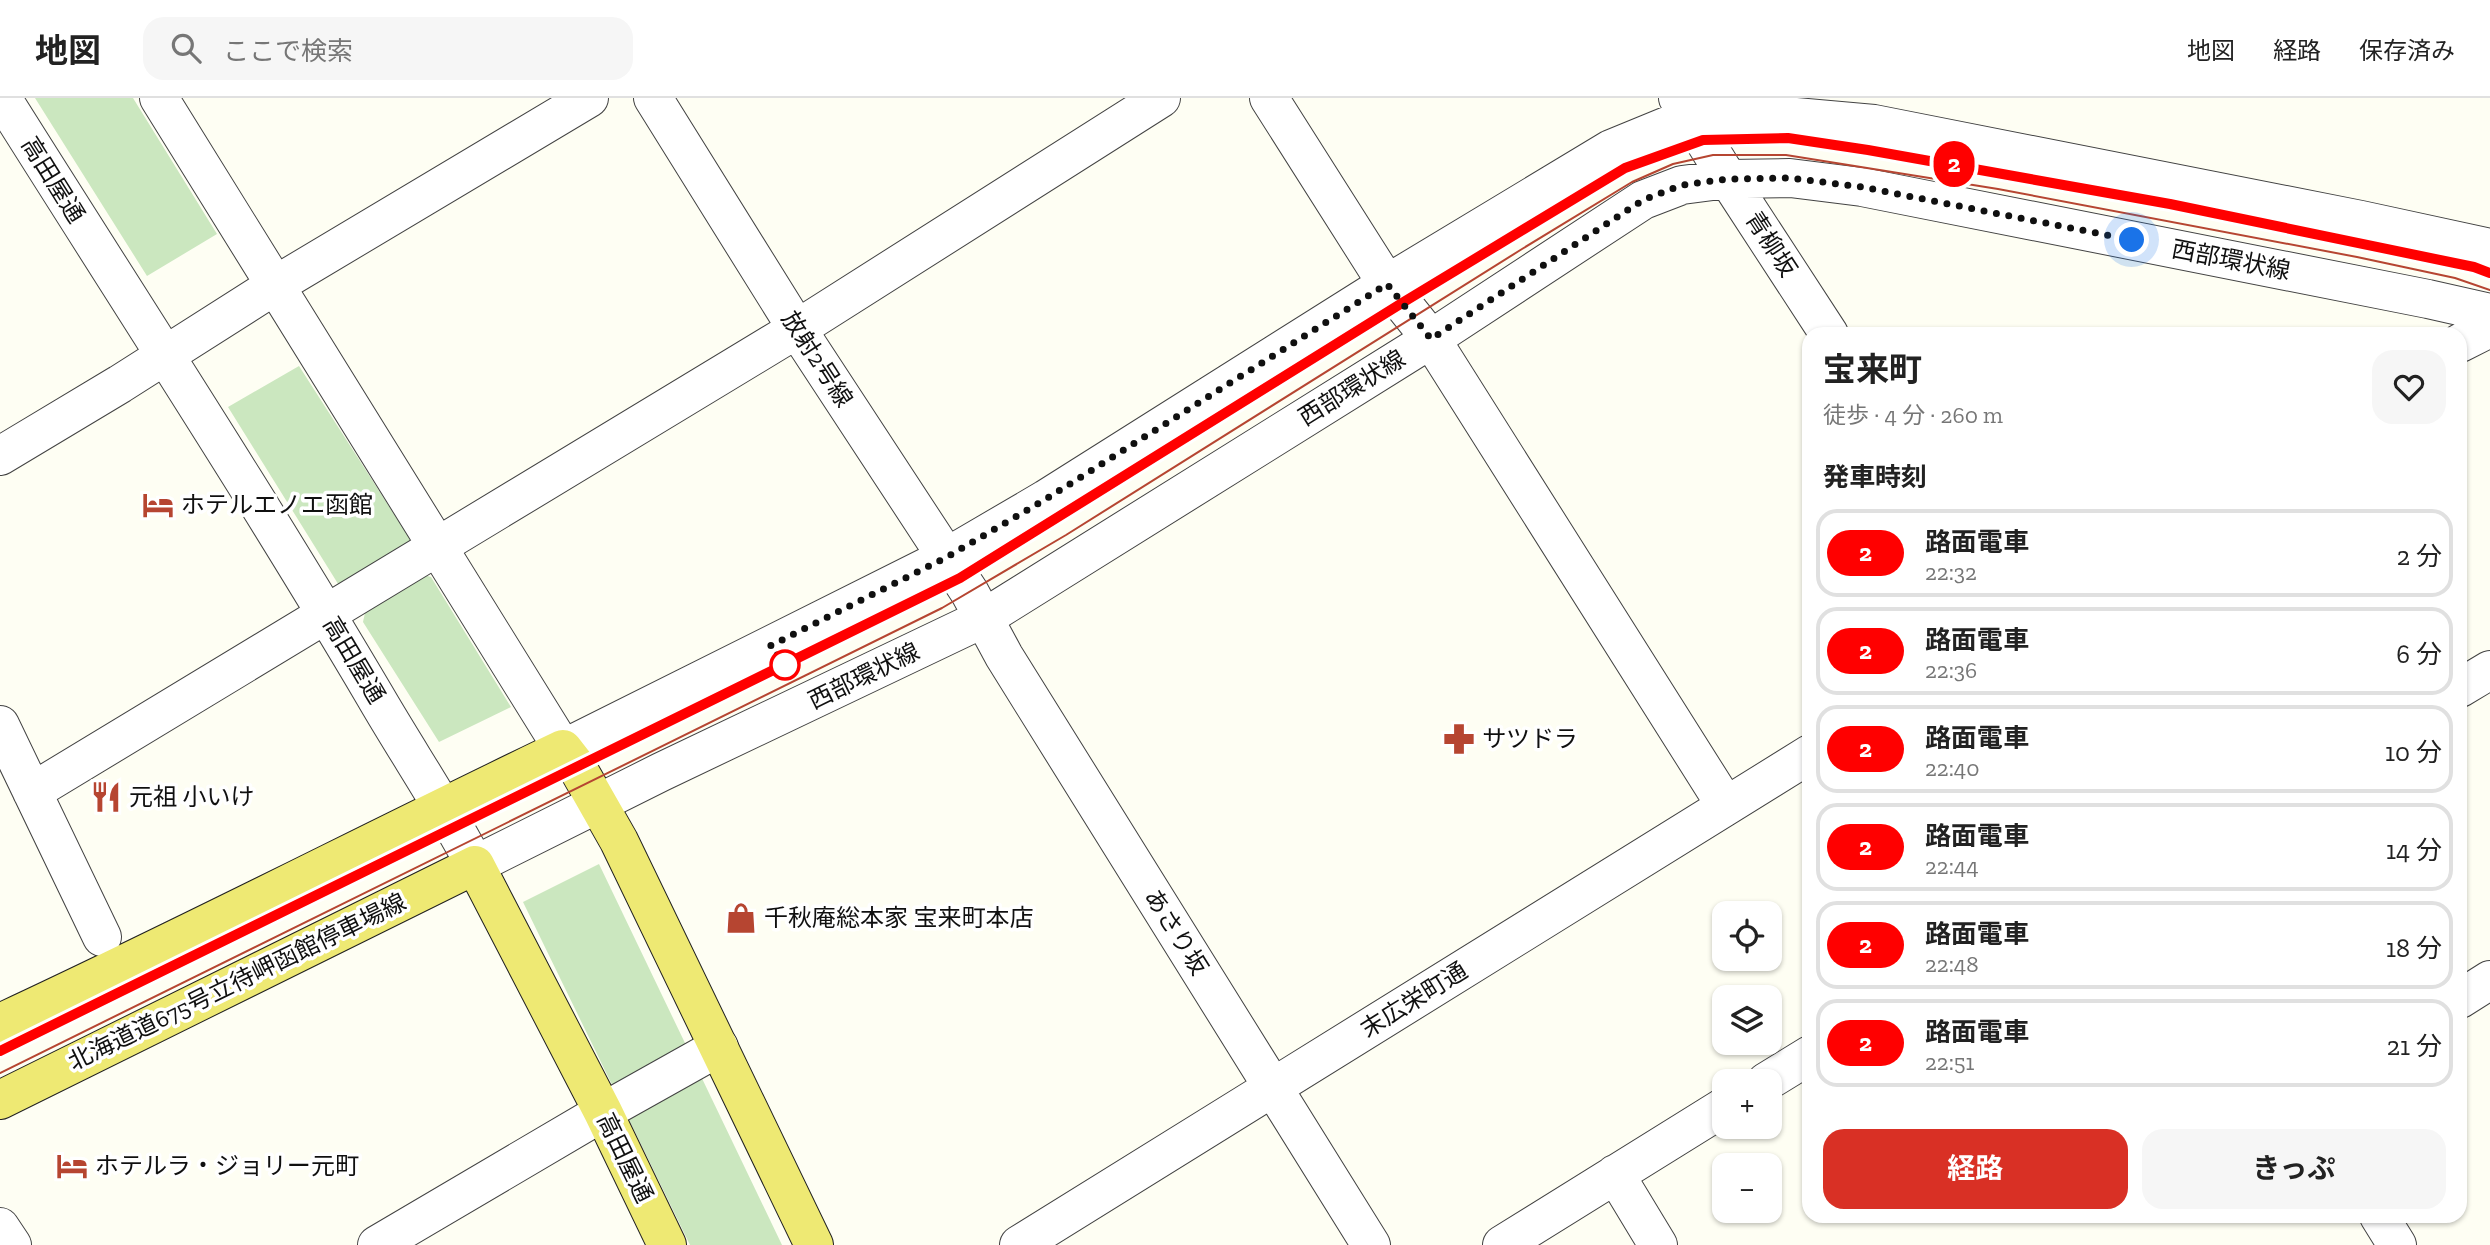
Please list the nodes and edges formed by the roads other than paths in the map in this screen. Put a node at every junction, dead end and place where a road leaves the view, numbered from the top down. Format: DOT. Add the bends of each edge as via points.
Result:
graph roads {
  1 [pos="2,98"];
  2 [pos="159,98"];
  3 [pos="589,98"];
  4 [pos="653,98"];
  5 [pos="1161,98"];
  6 [pos="1269,98"];
  7 [pos="1780,106"];
  8 [pos="1684,107"];
  9 [pos="1720,167"];
  10 [pos="2490,248"];
  11 [pos="1387,284"];
  12 [pos="274,286"];
  13 [pos="2490,313"];
  14 [pos="1824,327"];
  15 [pos="2490,328"];
  16 [pos="797,329"];
  17 [pos="1431,339"];
  18 [pos="2467,340"];
  19 [pos="163,356"];
  20 [pos="0,456"];
  21 [pos="436,547"];
  22 [pos="947,557"];
  23 [pos="327,615"];
  24 [pos="984,618"];
  25 [pos="2490,670"];
  26 [pos="2467,684"];
  27 [pos="0,725"];
  28 [pos="563,749"];
  29 [pos="1802,759"];
  30 [pos="32,792"];
  31 [pos="600,804"];
  32 [pos="443,806"];
  33 [pos="1726,806"];
  34 [pos="475,865"];
  35 [pos="102,937"];
  36 [pos="2490,980"];
  37 [pos="2467,995"];
  38 [pos="0,1023"];
  39 [pos="719,1047"];
  40 [pos="1802,1060"];
  41 [pos="1782,1072"];
  42 [pos="1272,1088"];
  43 [pos="0,1100"];
  44 [pos="603,1112"];
  45 [pos="1712,1114"];
  46 [pos="1615,1174"];
  47 [pos="2383,1223"];
  48 [pos="0,1227"];
  49 [pos="12,1245"];
  50 [pos="377,1245"];
  51 [pos="667,1245"];
  52 [pos="814,1245"];
  53 [pos="1019,1245"];
  54 [pos="1371,1245"];
  55 [pos="1502,1245"];
  56 [pos="1658,1245"];
  57 [pos="2397,1245"];
  1 -- 19 [label="street, 高田屋通"];
  2 -- 12 [label="street"];
  3 -- 12 [label="street"];
  4 -- 16 [label="street, 放射2号線"];
  5 -- 16 [label="street"];
  6 -- 11 [label="street"];
  7 -- 8 [label="street"];
  7 -- 10 [label="street"];
  8 -- 9 [label="street, 青柳坂"];
  8 -- 11 [label="street"];
  9 -- 13 [label="street, 西部環状線" via="1862,187"];
  9 -- 14 [label="street, 青柳坂"];
  9 -- 17 [label="street, 西部環状線" via="1643,200"];
  11 -- 17 [label="street"];
  11 -- 22 [label="street"];
  12 -- 19 [label="street"];
  12 -- 21 [label="street"];
  15 -- 18 [label="street"];
  16 -- 21 [label="street"];
  16 -- 22 [label="street, 放射2号線"];
  17 -- 24 [label="street, 西部環状線"];
  17 -- 33 [label="street"];
  19 -- 20 [label="street"];
  19 -- 23 [label="street, 高田屋通"];
  21 -- 23 [label="street"];
  21 -- 28 [label="street"];
  22 -- 24 [label="street, 放射2号線"];
  22 -- 28 [label="street"];
  23 -- 30 [label="street"];
  23 -- 32 [label="street, 高田屋通"];
  24 -- 31 [label="street, 西部環状線"];
  24 -- 42 [label="street, あさり坂"];
  25 -- 26 [label="street"];
  27 -- 30 [label="street"];
  28 -- 31 [label="main road"];
  28 -- 32 [label="main road"];
  29 -- 33 [label="street, 末広栄町通"];
  30 -- 35 [label="street"];
  31 -- 34 [label="street, 西部環状線"];
  31 -- 39 [label="main road"];
  32 -- 34 [label="street, 高田屋通"];
  32 -- 38 [label="main road"];
  33 -- 42 [label="street, 末広栄町通"];
  34 -- 43 [label="main road, 北海道道675号立待岬函館停車場線"];
  34 -- 44 [label="main road, 高田屋通"];
  36 -- 37 [label="street"];
  39 -- 44 [label="street"];
  39 -- 52 [label="main road"];
  40 -- 41 [label="street"];
  42 -- 53 [label="street, 末広栄町通"];
  42 -- 54 [label="street, あさり坂"];
  44 -- 50 [label="street"];
  44 -- 51 [label="main road, 高田屋通"];
  45 -- 46 [label="street"];
  46 -- 55 [label="street"];
  46 -- 56 [label="street"];
  47 -- 57 [label="street"];
  48 -- 49 [label="street"];
}
